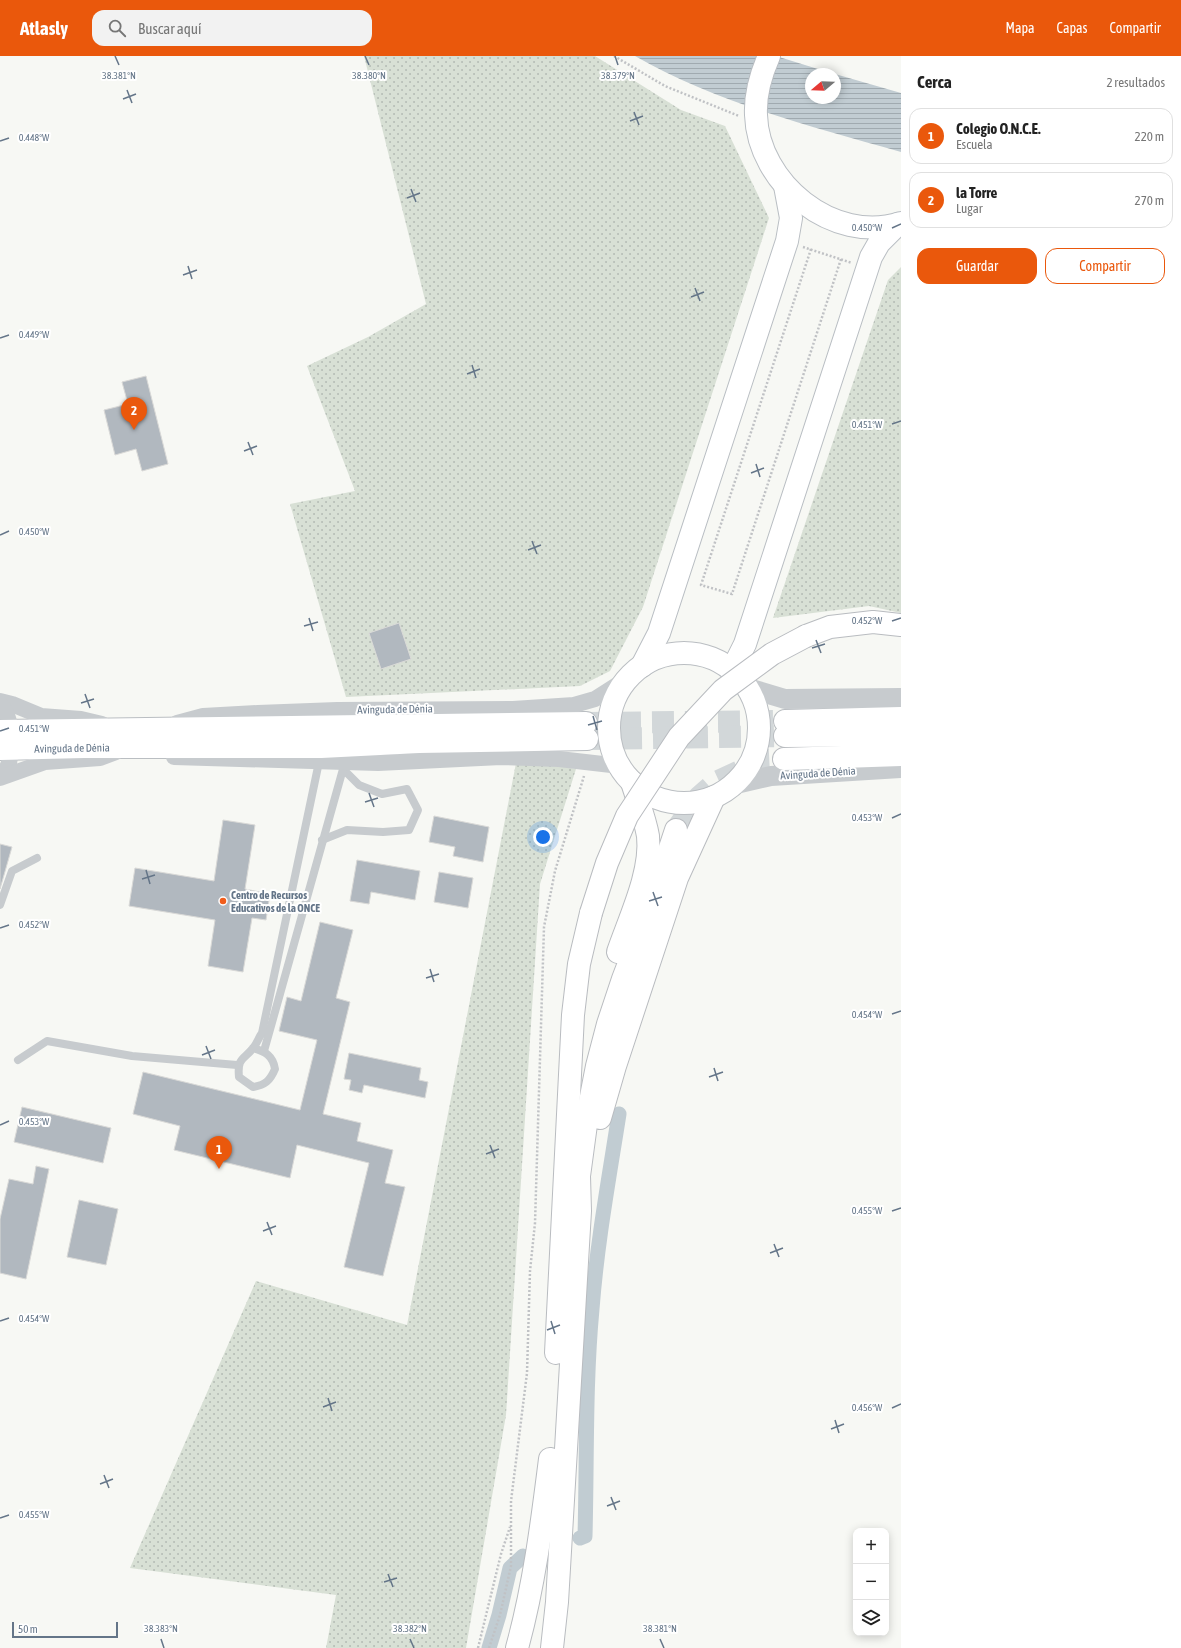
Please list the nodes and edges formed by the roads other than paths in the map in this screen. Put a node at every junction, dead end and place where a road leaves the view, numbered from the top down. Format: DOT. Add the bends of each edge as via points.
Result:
graph roads {
  1 [pos="769,56"];
  2 [pos="785,186"];
  3 [pos="900,223"];
  4 [pos="901,625"];
  5 [pos="732,670"];
  6 [pos="637,671"];
  7 [pos="748,688"];
  8 [pos="901,698"];
  9 [pos="0,703"];
  10 [pos="901,718"];
  11 [pos="117,728"];
  12 [pos="587,731"];
  13 [pos="901,735"];
  14 [pos="5,740"];
  15 [pos="145,741"];
  16 [pos="901,755"];
  17 [pos="784,759"];
  18 [pos="319,762"];
  19 [pos="346,765"];
  20 [pos="901,768"];
  21 [pos="626,774"];
  22 [pos="0,777"];
  23 [pos="736,784"];
  24 [pos="714,797"];
  25 [pos="676,830"];
  26 [pos="322,840"];
  27 [pos="37,858"];
  28 [pos="0,905"];
  29 [pos="253,1048"];
  30 [pos="264,1051"];
  31 [pos="18,1060"];
  32 [pos="237,1065"];
  33 [pos="572,1211"];
  34 [pos="550,1459"];
  35 [pos="557,1602"];
  36 [pos="517,1648"];
  37 [pos="546,1648"];
  38 [pos="552,1648"];
  39 [pos="560,1648"];
  1 -- 2 [label="main road" via="748,116 758,130 768,161"];
  2 -- 3 [label="main road" via="807,206 834,220 873,226"];
  2 -- 6 [label="main road" via="791,218 787,241 659,633"];
  3 -- 5 [label="main road" via="879,243 871,257 744,644"];
  4 -- 33 [label="main road, bridge" via="873,622 830,627 772,654 723,690 679,737 627,816 607,863 591,913 579,964 573,1015"];
  5 -- 6 [label="main road" via="719,661 688,653 657,658"];
  5 -- 7 [label="main road"];
  6 -- 15 [label="street, Avinguda de Dénia" via="595,699 574,705 513,709 337,710 203,716"];
  6 -- 21 [label="main road" via="616,698 611,712 611,741"];
  7 -- 8 [label="street" via="785,699"];
  7 -- 23 [label="main road" via="756,705 760,726 757,746 749,767"];
  9 -- 11 [label="street, Avinguda de Dénia" via="12,704 41,716 81,719"];
  9 -- 14 [label="street, Avinguda de Dénia" via="6,712"];
  10 -- 13 [label="main road" via="785,728"];
  11 -- 14 [label="main road, Avinguda de Dénia"];
  11 -- 15 [label="main road, Avinguda de Dénia"];
  12 -- 15 [label="main road, Avinguda de Dénia"];
  14 -- 15 [label="main road, Avinguda de Dénia"];
  14 -- 22 [label="street, Avinguda de Dénia" via="9,764"];
  15 -- 18 [label="street, Avinguda de Dénia" via="173,757"];
  15 -- 22 [label="street, Avinguda de Dénia" via="100,758 44,762"];
  16 -- 17 [label="main road"];
  18 -- 19 [label="street, Avinguda de Dénia"];
  18 -- 29 [label="lane" via="262,1033"];
  19 -- 21 [label="street, Avinguda de Dénia" via="501,757 559,759 587,763"];
  19 -- 26 [label="lane"];
  19 -- 26 [label="lane" via="358,785 382,794 407,789 418,810 410,830 347,830"];
  20 -- 23 [label="street, Avinguda de Dénia" via="771,776"];
  21 -- 24 [label="main road" via="646,793 662,800 680,803"];
  21 -- 33 [label="main road" via="648,835 648,859 601,1001 584,1066"];
  23 -- 24 [label="main road"];
  24 -- 33 [label="main road" via="677,878 614,1066"];
  25 -- 33 [label="main road" via="608,1024 587,1117"];
  26 -- 30 [label="lane"];
  27 -- 28 [label="lane" via="12,871"];
  29 -- 30 [label="lane"];
  29 -- 32 [label="lane"];
  30 -- 32 [label="lane" via="271,1058 275,1069 268,1082 262,1086 253,1087 245,1083 239,1077"];
  31 -- 32 [label="lane" via="47,1041 132,1056"];
  33 -- 34 [label="main road"];
  33 -- 35 [label="main road"];
  34 -- 36 [label="main road" via="539,1552 529,1606"];
  34 -- 37 [label="main road"];
  35 -- 38 [label="main road"];
  35 -- 39 [label="main road"];
}
